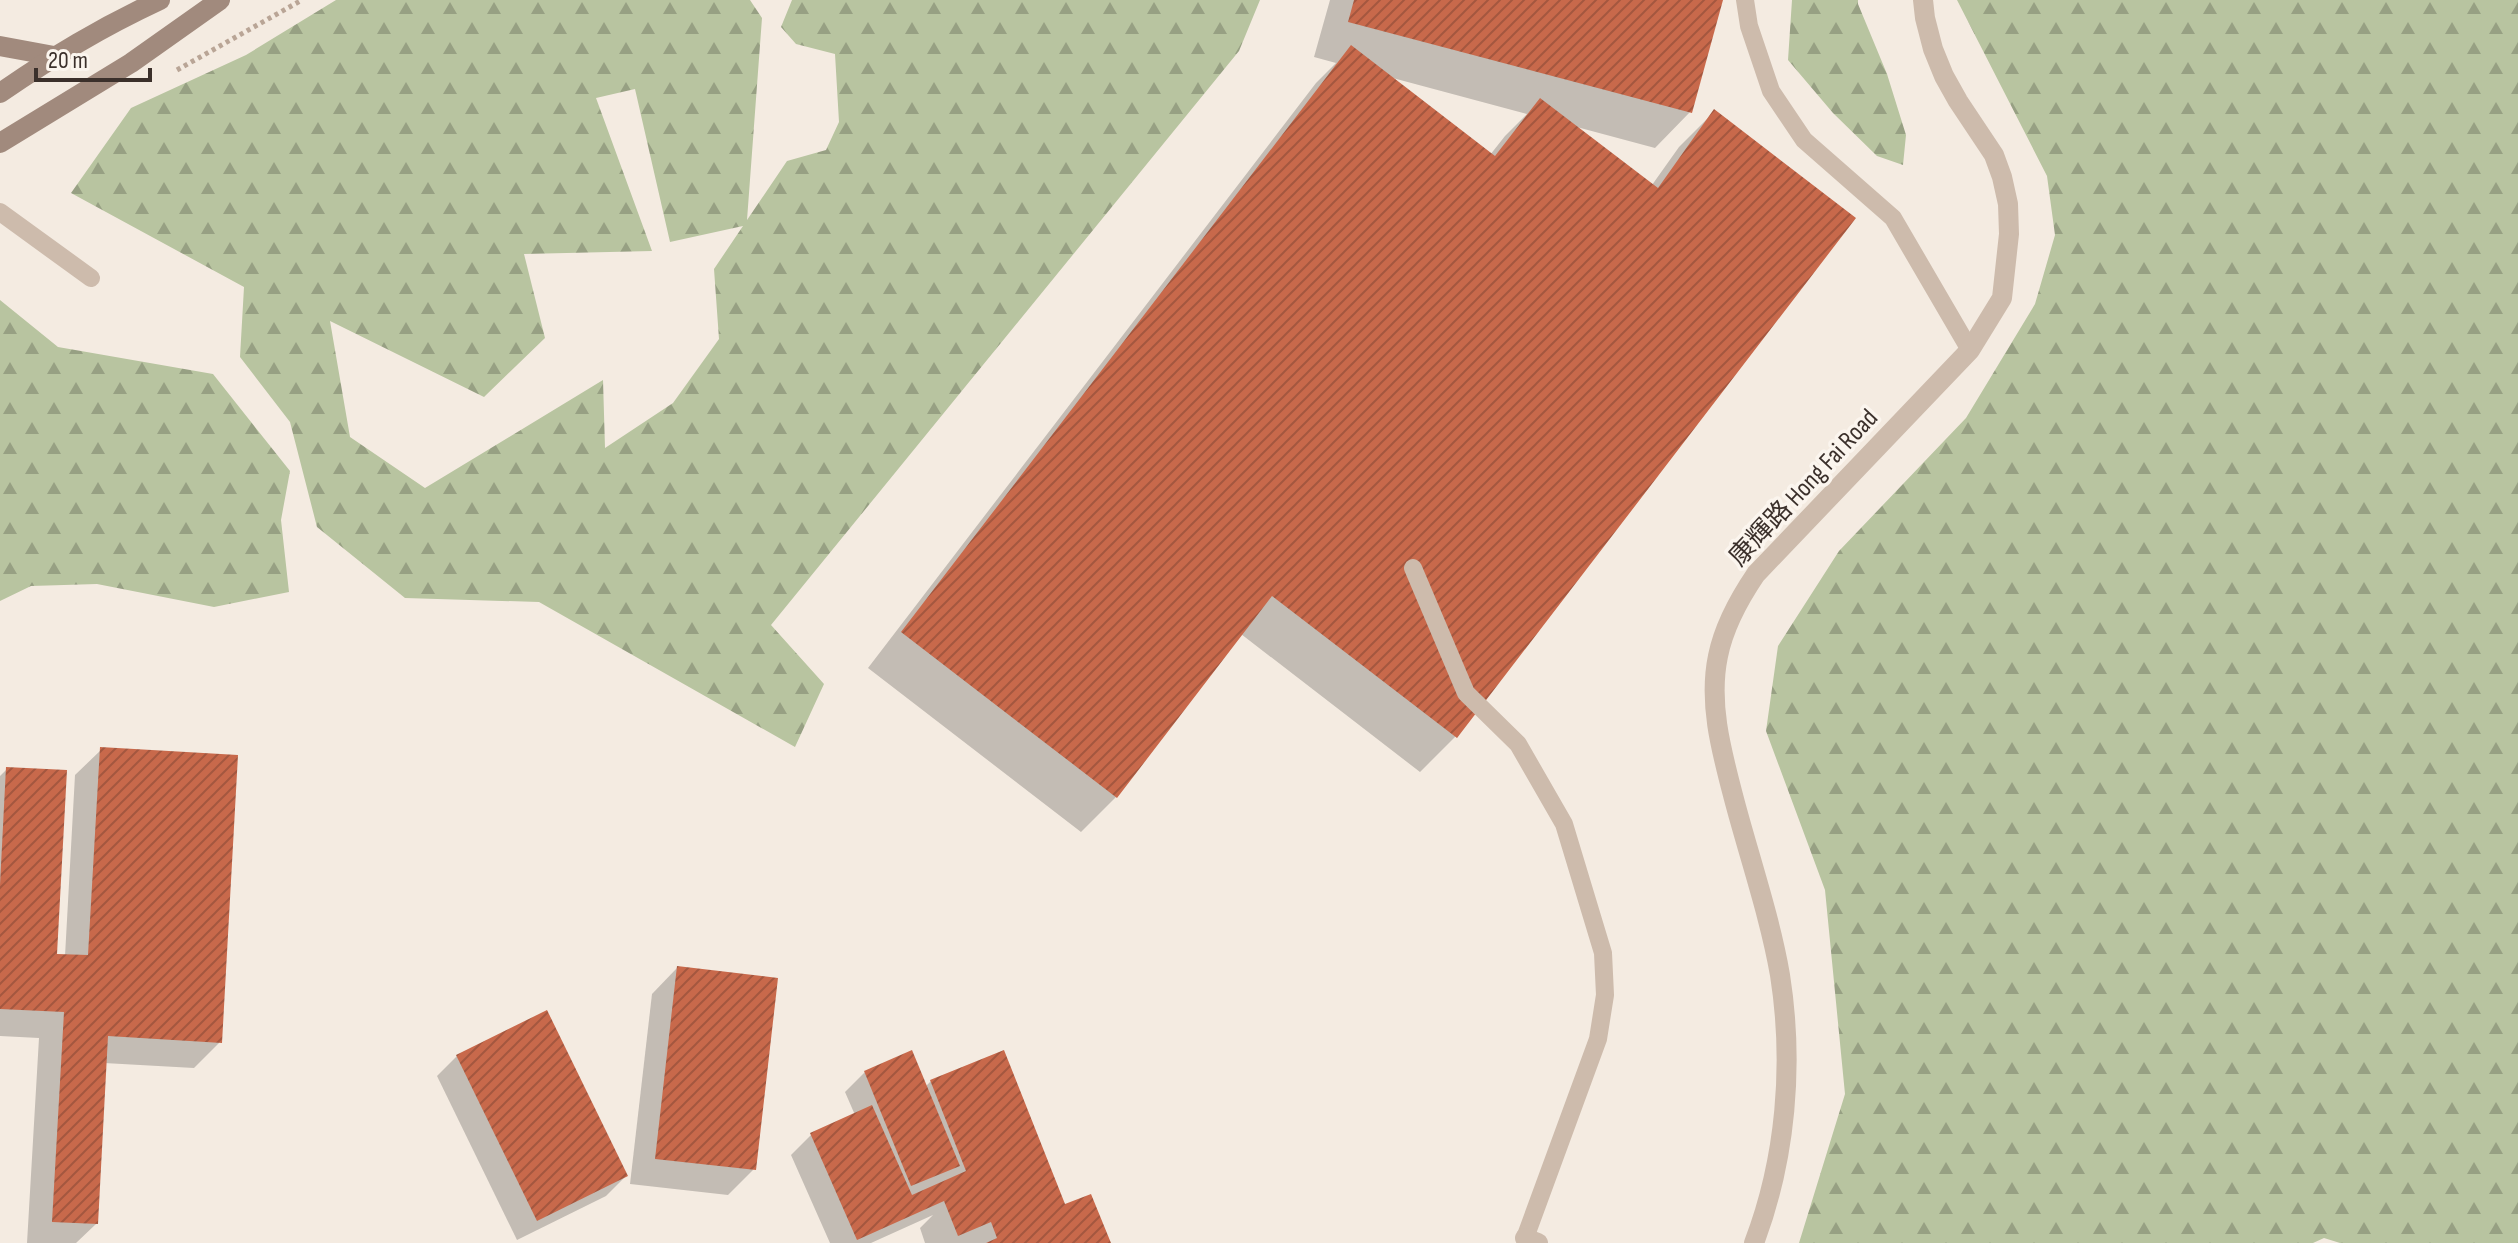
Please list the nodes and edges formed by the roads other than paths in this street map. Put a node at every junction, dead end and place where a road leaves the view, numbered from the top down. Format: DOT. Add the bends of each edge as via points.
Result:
graph roads {
  1 [pos="160,0"];
  2 [pos="220,0"];
  3 [pos="1745,0"];
  4 [pos="1923,0"];
  5 [pos="0,46"];
  6 [pos="54,56"];
  7 [pos="0,93"];
  8 [pos="0,143"];
  9 [pos="0,212"];
  10 [pos="91,278"];
  11 [pos="1970,350"];
  12 [pos="1413,568"];
  13 [pos="1532,1240"];
  14 [pos="1754,1243"];
  1 -- 6 [label="main road"];
  2 -- 8 [label="main road" via="131,63"];
  3 -- 11 [label="lane" via="1771,91 1804,140 1893,218"];
  4 -- 11 [label="street, 康輝路 Hong Fai Road" via="1933,49 1958,101 1994,155 2008,204 2002,298"];
  5 -- 6 [label="main road"];
  6 -- 7 [label="main road"];
  9 -- 10 [label="lane"];
  11 -- 14 [label="street, 康輝路 Hong Fai Road" via="1756,574 1732,614 1718,656 1717,723 1784,1006 1782,1126"];
  12 -- 13 [label="lane" via="1466,693 1518,744 1564,824 1603,953 1605,995 1598,1039"];
}
